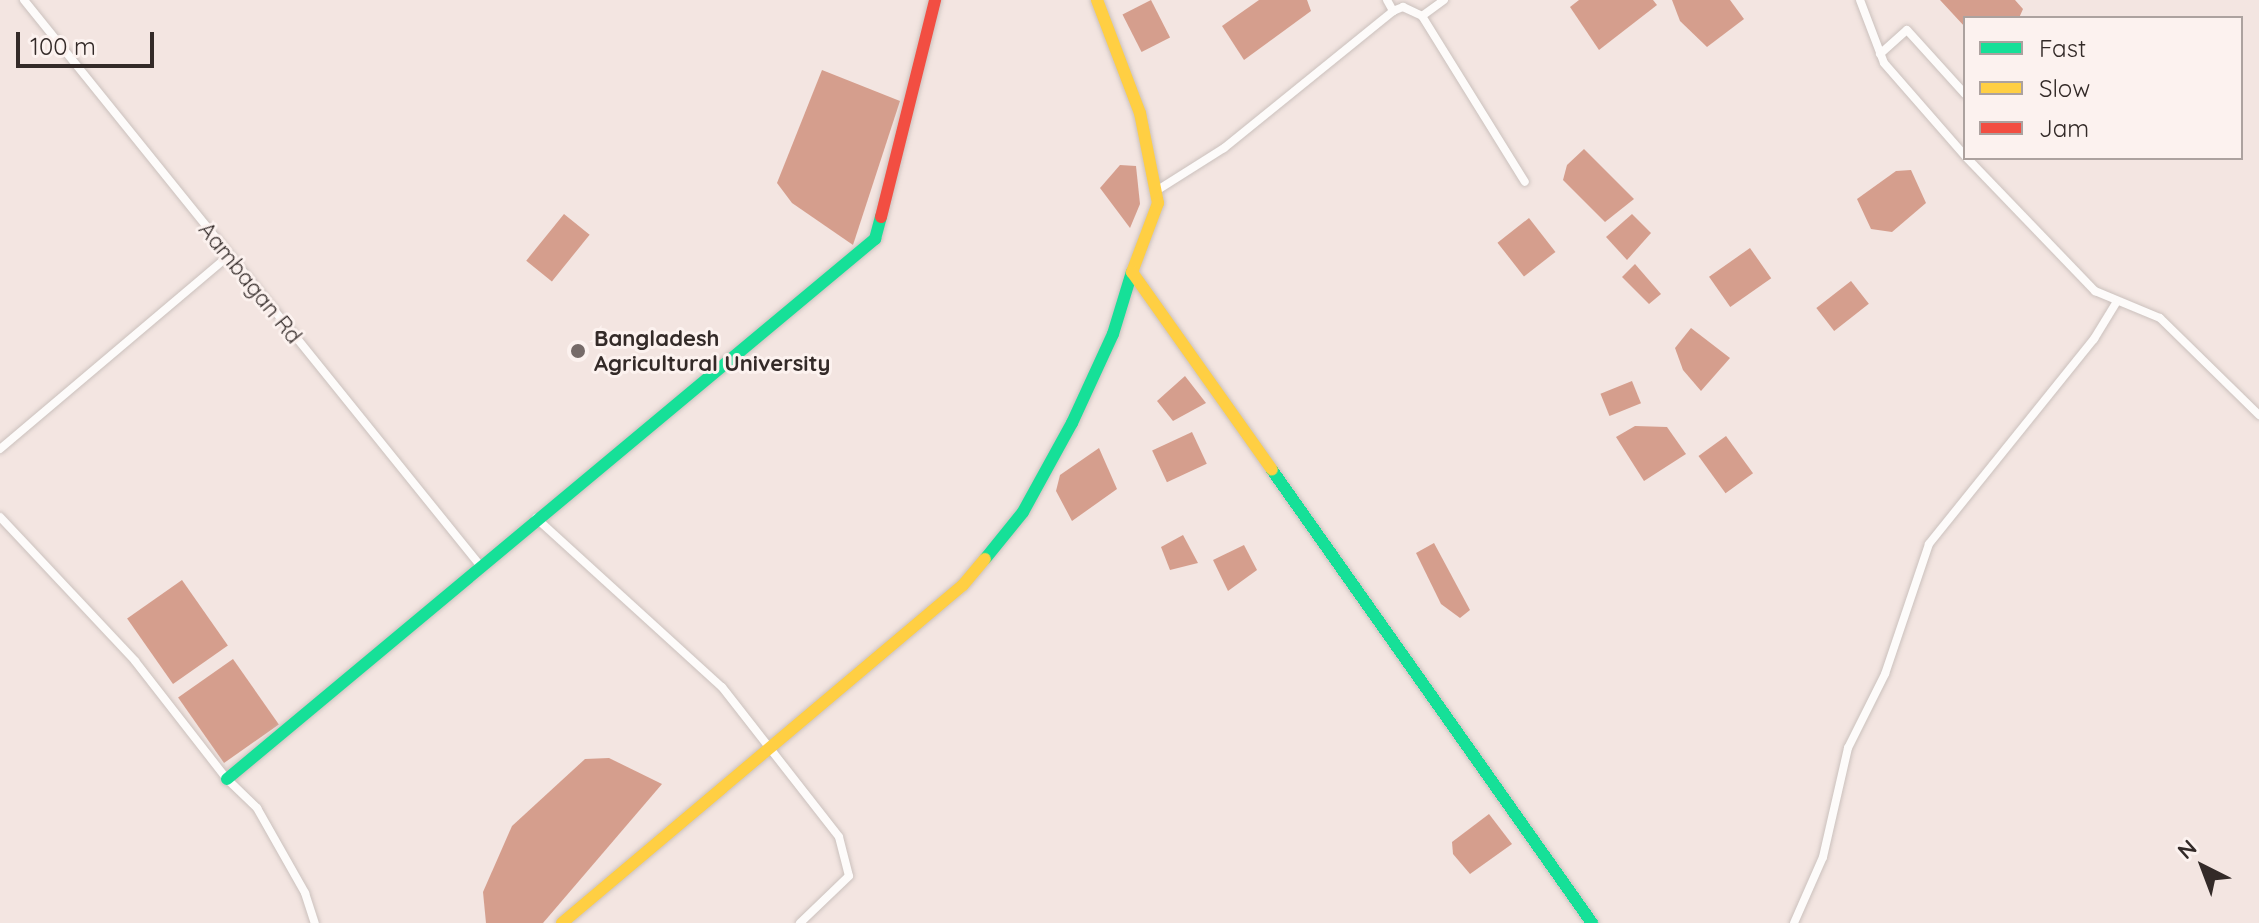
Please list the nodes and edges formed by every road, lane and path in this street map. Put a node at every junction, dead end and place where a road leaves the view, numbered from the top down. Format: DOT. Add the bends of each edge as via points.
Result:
graph roads {
  1 [pos="24,0"];
  2 [pos="935,0"];
  3 [pos="1097,0"];
  4 [pos="1387,0"];
  5 [pos="1444,0"];
  6 [pos="1863,2"];
  7 [pos="1393,11"];
  8 [pos="1422,16"];
  9 [pos="1880,54"];
  10 [pos="1963,92"];
  11 [pos="1963,154"];
  12 [pos="1969,160"];
  13 [pos="1525,182"];
  14 [pos="1156,191"];
  15 [pos="227,257"];
  16 [pos="1132,272"];
  17 [pos="2116,303"];
  18 [pos="2259,415"];
  19 [pos="0,449"];
  20 [pos="0,517"];
  21 [pos="535,518"];
  22 [pos="479,564"];
  23 [pos="767,747"];
  24 [pos="227,779"];
  25 [pos="315,923"];
  26 [pos="562,923"];
  27 [pos="800,923"];
  28 [pos="1592,923"];
  29 [pos="1794,923"];
  1 -- 15 [label="street, Aambagan Rd"];
  2 -- 21 [label="street" via="875,239"];
  3 -- 14 [label="street" via="1140,113"];
  4 -- 7 [label="street"];
  5 -- 8 [label="street"];
  6 -- 9 [label="street"];
  7 -- 8 [label="street" via="1403,7"];
  7 -- 14 [label="street" via="1247,131"];
  8 -- 13 [label="street"];
  9 -- 10 [label="street" via="1907,30"];
  9 -- 11 [label="street" via="1904,92"];
  12 -- 17 [label="street" via="2095,291"];
  14 -- 16 [label="street" via="1158,203"];
  15 -- 19 [label="street"];
  15 -- 22 [label="street, Aambagan Rd"];
  16 -- 23 [label="street" via="1113,334 1023,512 963,585"];
  16 -- 28 [label="street"];
  17 -- 18 [label="street" via="2160,318"];
  17 -- 29 [label="street" via="2094,339 1929,544 1885,674 1848,748 1823,857"];
  20 -- 24 [label="street" via="135,661"];
  21 -- 22 [label="street"];
  21 -- 23 [label="street" via="722,687"];
  22 -- 24 [label="street"];
  23 -- 26 [label="street"];
  23 -- 27 [label="street" via="839,837 850,860 849,876"];
  24 -- 25 [label="street" via="257,808 305,893"];
}
